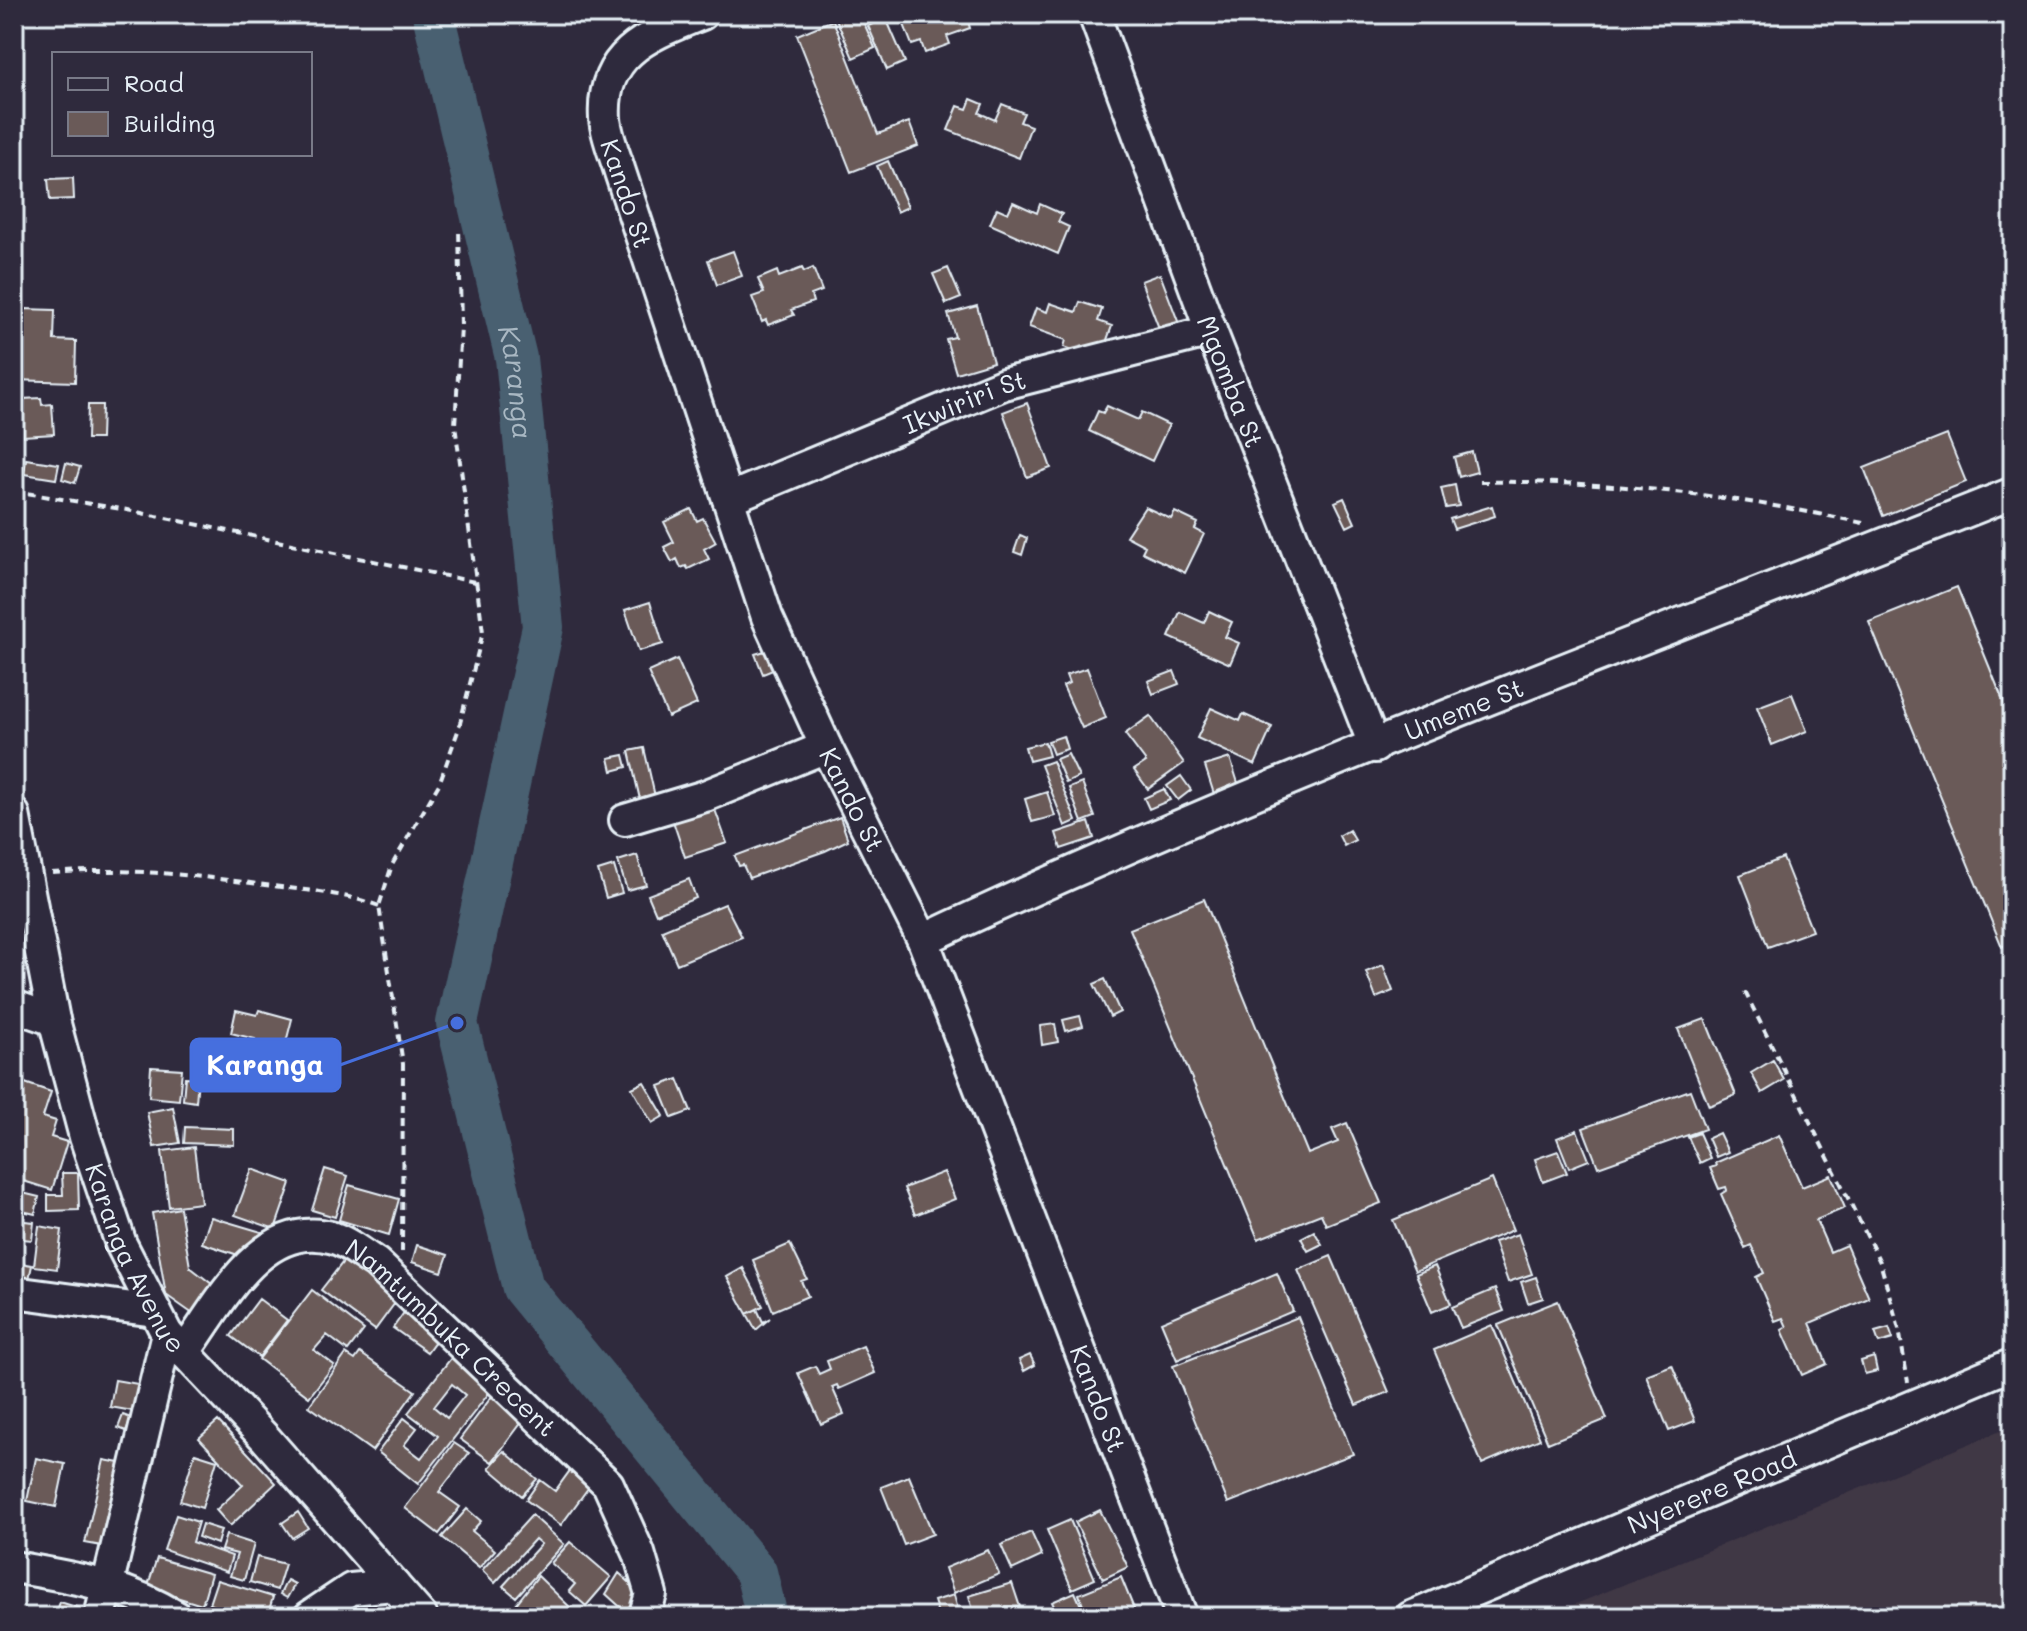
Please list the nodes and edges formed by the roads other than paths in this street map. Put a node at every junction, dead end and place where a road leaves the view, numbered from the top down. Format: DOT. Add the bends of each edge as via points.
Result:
graph roads {
  1 [pos="702,14"];
  2 [pos="1094,14"];
  3 [pos="1211,331"];
  4 [pos="2013,493"];
  5 [pos="728,499"];
  6 [pos="826,747"];
  7 [pos="1375,747"];
  8 [pos="14,814"];
  9 [pos="625,820"];
  10 [pos="923,940"];
  11 [pos="14,1006"];
  12 [pos="54,1020"];
  13 [pos="14,1292"];
  14 [pos="169,1333"];
  15 [pos="2013,1364"];
  16 [pos="14,1567"];
  17 [pos="108,1584"];
  18 [pos="394,1585"];
  19 [pos="100,1617"];
  20 [pos="177,1617"];
  21 [pos="309,1617"];
  22 [pos="422,1617"];
  23 [pos="644,1617"];
  24 [pos="1182,1617"];
  25 [pos="1411,1617"];
  1 -- 5 [label="street, Kando St" via="649,36 622,56 609,87 605,118"];
  2 -- 3 [label="street, Mgomba St"];
  3 -- 5 [label="street, Ikwiriri St" via="1004,384"];
  3 -- 7 [label="street, Mgomba St"];
  4 -- 7 [label="street, Umeme St"];
  5 -- 6 [label="street, Kando St" via="767,617"];
  6 -- 9 [label="street" via="705,796"];
  6 -- 10 [label="street, Kando St"];
  7 -- 10 [label="street, Umeme St" via="1043,884"];
  8 -- 12 [label="street, Karanga Avenue"];
  10 -- 24 [label="street, Kando St"];
  11 -- 12 [label="street"];
  12 -- 14 [label="street, Karanga Avenue" via="121,1244"];
  13 -- 14 [label="street"];
  14 -- 17 [label="street"];
  14 -- 18 [label="street, Karanga Avenue"];
  14 -- 23 [label="street, Namtumbuka Crecent" via="258,1254 289,1237 335,1238 376,1263 608,1484 651,1594"];
  15 -- 25 [label="street, Nyerere Road"];
  16 -- 17 [label="street"];
  17 -- 19 [label="street"];
  17 -- 20 [label="street"];
  18 -- 21 [label="street" via="351,1589"];
  18 -- 22 [label="street, Karanga Avenue"];
}
